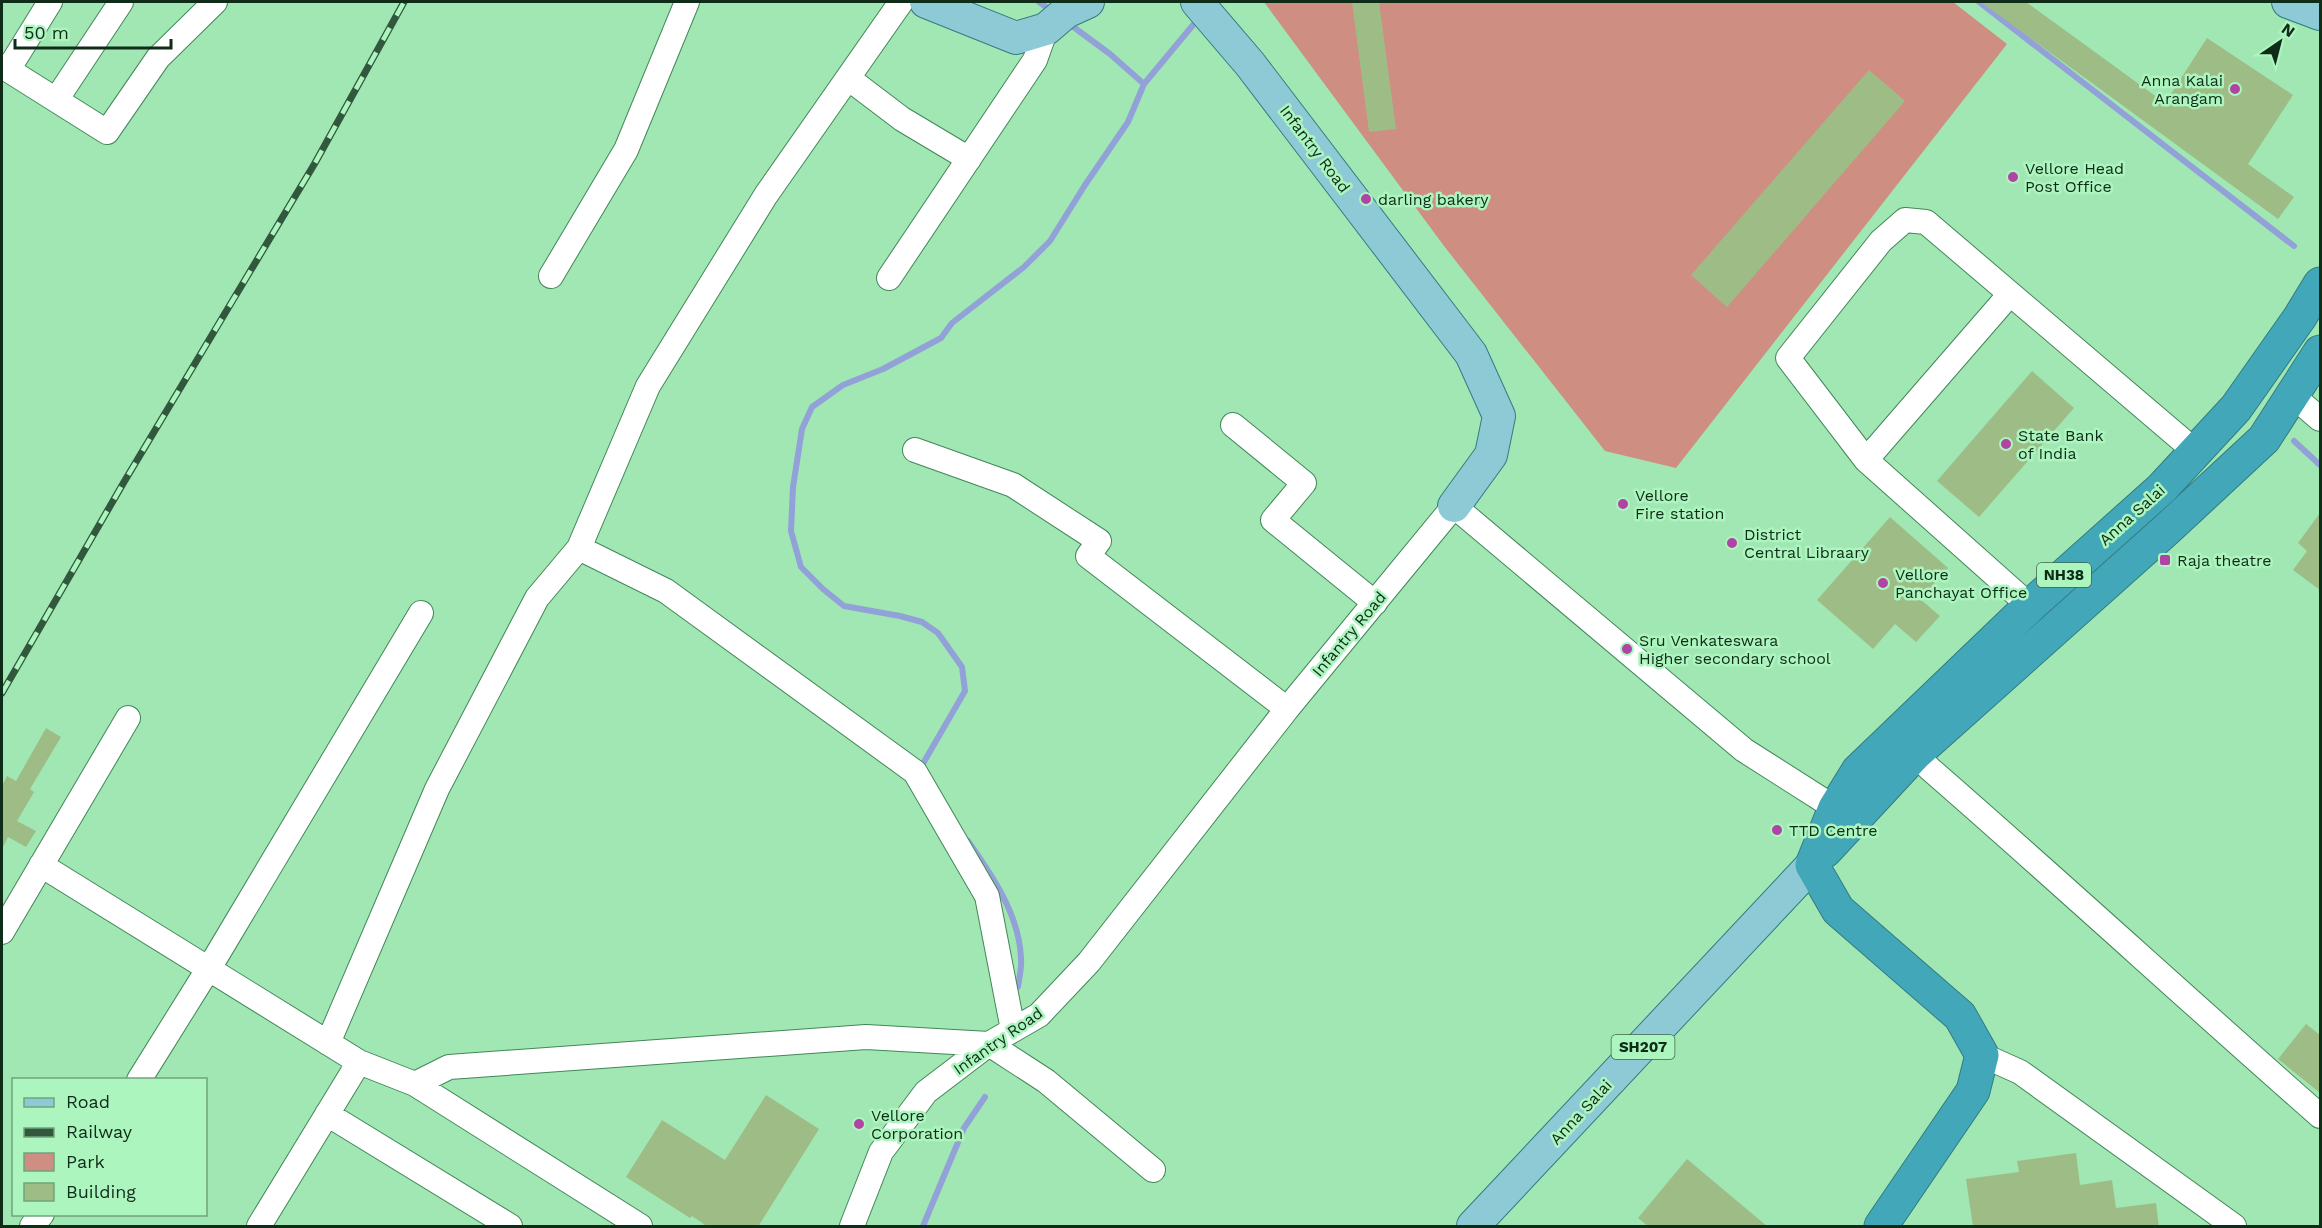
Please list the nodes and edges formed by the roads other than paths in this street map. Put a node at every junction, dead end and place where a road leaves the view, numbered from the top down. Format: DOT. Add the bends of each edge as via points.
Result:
graph roads {
  1 [pos="50,2"];
  2 [pos="121,2"];
  3 [pos="214,2"];
  4 [pos="687,2"];
  5 [pos="901,2"];
  6 [pos="926,2"];
  7 [pos="1197,2"];
  8 [pos="2288,2"];
  9 [pos="1074,4"];
  10 [pos="2320,14"];
  11 [pos="1046,29"];
  12 [pos="5,68"];
  13 [pos="848,78"];
  14 [pos="56,100"];
  15 [pos="969,159"];
  16 [pos="551,276"];
  17 [pos="890,278"];
  18 [pos="2320,284"];
  19 [pos="2010,294"];
  20 [pos="2320,352"];
  21 [pos="2293,396"];
  22 [pos="2320,419"];
  23 [pos="1233,425"];
  24 [pos="915,450"];
  25 [pos="2196,453"];
  26 [pos="1866,460"];
  27 [pos="1454,506"];
  28 [pos="579,548"];
  29 [pos="1375,603"];
  30 [pos="2030,606"];
  31 [pos="421,613"];
  32 [pos="1287,709"];
  33 [pos="128,718"];
  34 [pos="1916,754"];
  35 [pos="1835,808"];
  36 [pos="41,865"];
  37 [pos="1812,865"];
  38 [pos="2,932"];
  39 [pos="208,968"];
  40 [pos="1013,1030"];
  41 [pos="328,1043"];
  42 [pos="989,1044"];
  43 [pos="1982,1055"];
  44 [pos="359,1062"];
  45 [pos="140,1078"];
  46 [pos="415,1084"];
  47 [pos="327,1114"];
  48 [pos="2320,1116"];
  49 [pos="1153,1170"];
  50 [pos="259,1227"];
  51 [pos="510,1227"];
  52 [pos="640,1227"];
  53 [pos="852,1227"];
  54 [pos="1473,1227"];
  55 [pos="1881,1227"];
  56 [pos="2234,1227"];
  1 -- 12 [label="street"];
  2 -- 14 [label="street"];
  3 -- 14 [label="street" via="159,58 107,132"];
  4 -- 16 [label="street" via="626,150"];
  5 -- 13 [label="street"];
  6 -- 11 [label="main road" via="1016,38"];
  7 -- 27 [label="main road, Infantry Road" via="1250,64 1471,354 1499,416 1491,455"];
  8 -- 10 [label="main road"];
  9 -- 11 [label="main road"];
  11 -- 15 [label="street" via="1035,60"];
  12 -- 14 [label="street"];
  13 -- 15 [label="street" via="902,119"];
  13 -- 28 [label="street" via="766,195 648,386"];
  15 -- 17 [label="street"];
  18 -- 25 [label="highway, Anna Salai / NH38" via="2236,408"];
  19 -- 25 [label="street"];
  19 -- 26 [label="street"];
  19 -- 26 [label="street" via="1926,222 1905,220 1881,241 1788,358"];
  20 -- 21 [label="highway, Anna Salai / NH38"];
  21 -- 22 [label="street"];
  21 -- 34 [label="highway, Anna Salai / NH38" via="2264,439"];
  23 -- 29 [label="street" via="1304,483 1273,520"];
  24 -- 32 [label="street" via="1013,484 1099,541 1088,555"];
  25 -- 30 [label="highway, Anna Salai / NH38"];
  26 -- 30 [label="street"];
  27 -- 29 [label="street, Infantry Road"];
  27 -- 35 [label="street" via="1744,750"];
  28 -- 40 [label="street" via="666,591 915,772 987,896"];
  28 -- 41 [label="street" via="537,598 437,789"];
  29 -- 32 [label="street, Infantry Road"];
  30 -- 35 [label="highway, Anna Salai / NH38" via="1858,771"];
  31 -- 39 [label="street"];
  32 -- 40 [label="street, Infantry Road" via="1089,962 1039,1016"];
  33 -- 36 [label="street"];
  34 -- 37 [label="highway, Anna Salai / NH38"];
  34 -- 48 [label="street"];
  35 -- 37 [label="highway, Anna Salai / NH38"];
  36 -- 38 [label="street"];
  36 -- 39 [label="street"];
  37 -- 43 [label="highway" via="1838,910 1959,1016"];
  37 -- 54 [label="main road, Anna Salai / SH207"];
  39 -- 41 [label="street"];
  39 -- 45 [label="street"];
  40 -- 42 [label="street, Infantry Road"];
  41 -- 44 [label="street"];
  42 -- 46 [label="street" via="866,1037 449,1067"];
  42 -- 49 [label="street" via="1046,1081"];
  42 -- 53 [label="street, Infantry Road" via="926,1092 881,1152"];
  43 -- 55 [label="highway" via="1973,1091"];
  43 -- 56 [label="street" via="2020,1072"];
  44 -- 46 [label="street"];
  44 -- 47 [label="street"];
  46 -- 52 [label="street"];
  47 -- 50 [label="street"];
  47 -- 51 [label="street"];
}
